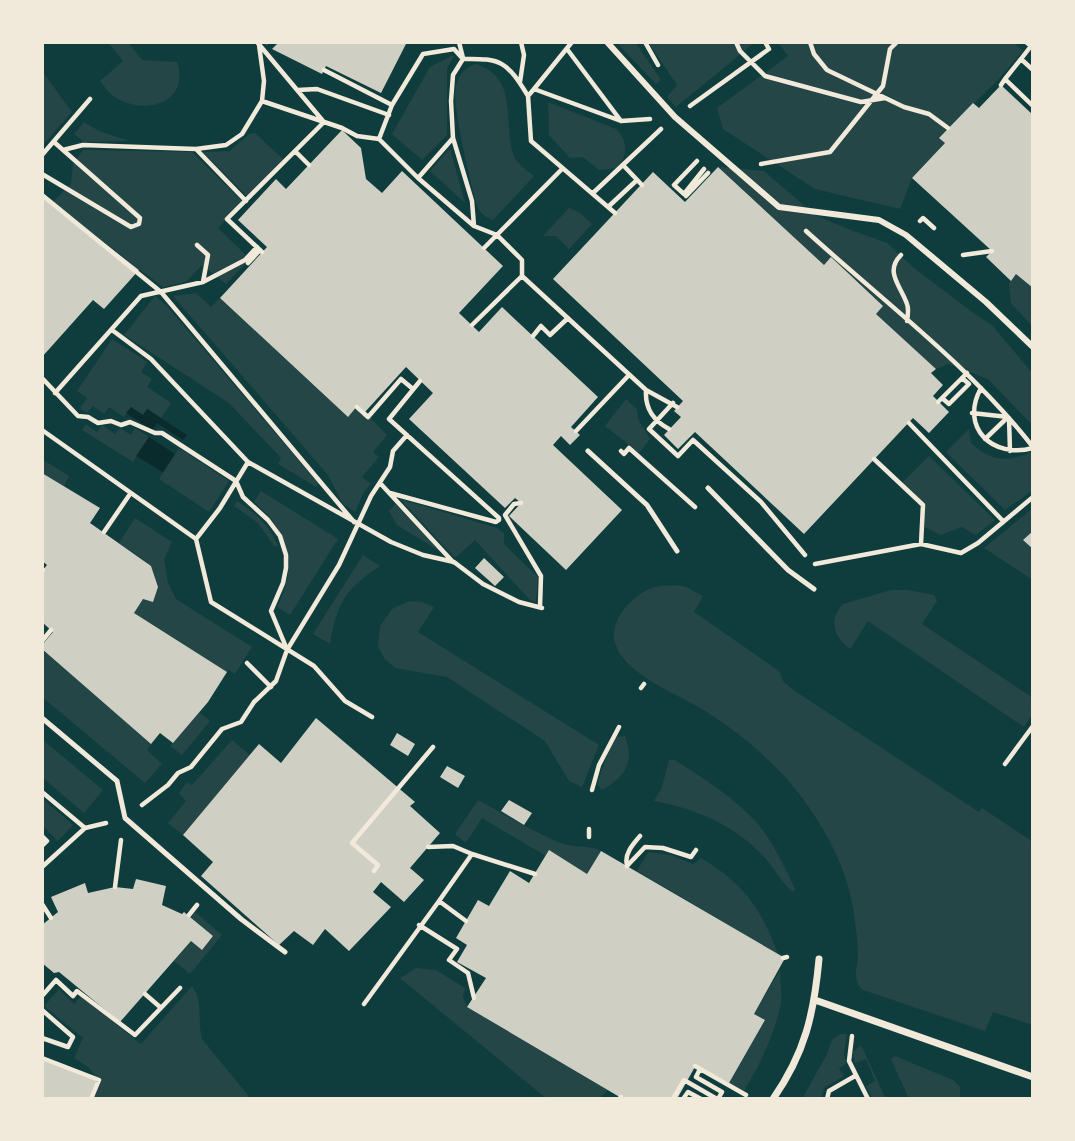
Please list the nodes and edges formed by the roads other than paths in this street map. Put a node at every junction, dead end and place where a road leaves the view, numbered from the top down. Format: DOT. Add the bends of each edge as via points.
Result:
graph roads {
  1 [pos="607,42"];
  2 [pos="1033,347"];
  3 [pos="588,451"];
  4 [pos="708,488"];
  5 [pos="677,551"];
  6 [pos="814,589"];
  7 [pos="42,718"];
  8 [pos="285,952"];
  9 [pos="819,959"];
  10 [pos="815,1000"];
  11 [pos="1033,1077"];
  12 [pos="773,1099"];
  1 -- 2 [label="street" via="675,117 779,207 879,220 906,235"];
  3 -- 5 [label="lane" via="647,505"];
  4 -- 6 [label="lane" via="788,570"];
  7 -- 8 [label="lane" via="117,781 125,818"];
  9 -- 10 [label="street"];
  10 -- 11 [label="street"];
  10 -- 12 [label="street" via="792,1069"];
}
